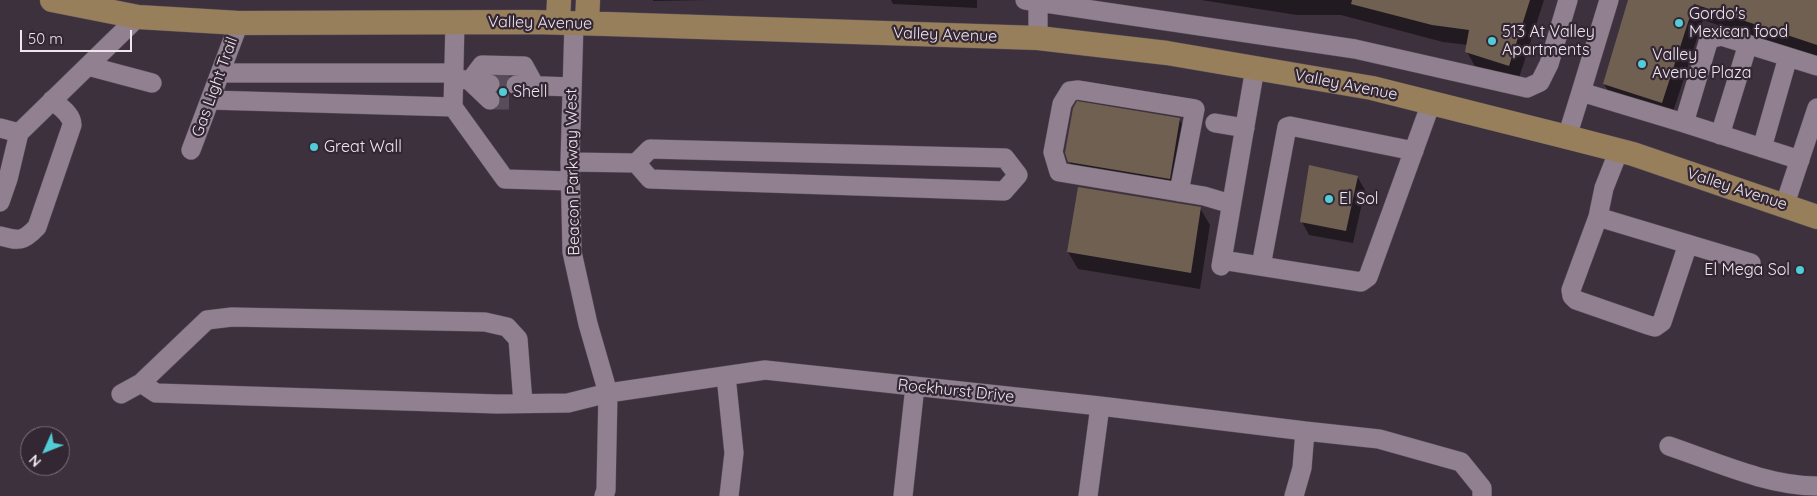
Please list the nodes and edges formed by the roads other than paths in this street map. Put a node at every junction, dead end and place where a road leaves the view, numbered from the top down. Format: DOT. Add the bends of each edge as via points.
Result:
graph roads {
  1 [pos="52,0"];
  2 [pos="1568,0"];
  3 [pos="1609,0"];
  4 [pos="1034,1"];
  5 [pos="573,14"];
  6 [pos="138,17"];
  7 [pos="455,22"];
  8 [pos="238,23"];
  9 [pos="1038,38"];
  10 [pos="1748,44"];
  11 [pos="1788,56"];
  12 [pos="88,66"];
  13 [pos="1817,66"];
  14 [pos="1255,68"];
  15 [pos="220,73"];
  16 [pos="459,77"];
  17 [pos="152,83"];
  18 [pos="535,86"];
  19 [pos="572,87"];
  20 [pos="490,92"];
  21 [pos="516,92"];
  22 [pos="1581,92"];
  23 [pos="52,100"];
  24 [pos="210,100"];
  25 [pos="1431,103"];
  26 [pos="453,107"];
  27 [pos="1817,108"];
  28 [pos="1215,123"];
  29 [pos="1684,123"];
  30 [pos="0,128"];
  31 [pos="1245,128"];
  32 [pos="18,133"];
  33 [pos="1720,135"];
  34 [pos="1567,137"];
  35 [pos="1762,148"];
  36 [pos="191,150"];
  37 [pos="1619,150"];
  38 [pos="1414,151"];
  39 [pos="1800,160"];
  40 [pos="570,162"];
  41 [pos="636,163"];
  42 [pos="570,181"];
  43 [pos="1179,192"];
  44 [pos="0,202"];
  45 [pos="1232,204"];
  46 [pos="1785,204"];
  47 [pos="1817,217"];
  48 [pos="1598,218"];
  49 [pos="0,236"];
  50 [pos="1688,244"];
  51 [pos="1751,263"];
  52 [pos="1261,266"];
  53 [pos="726,376"];
  54 [pos="141,382"];
  55 [pos="915,386"];
  56 [pos="608,393"];
  57 [pos="121,394"];
  58 [pos="523,404"];
  59 [pos="1100,406"];
  60 [pos="1304,431"];
  61 [pos="1669,446"];
  62 [pos="1817,486"];
  63 [pos="604,496"];
  64 [pos="729,496"];
  65 [pos="903,496"];
  66 [pos="1088,496"];
  67 [pos="1294,496"];
  68 [pos="1482,496"];
  1 -- 6 [label="main road, Valley Avenue"];
  2 -- 4 [label="street" via="1549,64 1540,82 1527,88 1355,49"];
  3 -- 22 [label="street"];
  4 -- 9 [label="street"];
  5 -- 7 [label="main road, Valley Avenue"];
  5 -- 9 [label="main road, Valley Avenue"];
  5 -- 19 [label="street, Beacon Parkway West"];
  6 -- 8 [label="main road, Valley Avenue"];
  6 -- 12 [label="street"];
  7 -- 8 [label="main road, Valley Avenue"];
  7 -- 16 [label="street"];
  8 -- 15 [label="street, Gas Light Trail"];
  9 -- 14 [label="main road, Valley Avenue" via="1168,53"];
  10 -- 11 [label="street"];
  10 -- 29 [label="street" via="1721,36 1709,40"];
  10 -- 33 [label="street"];
  11 -- 13 [label="street"];
  11 -- 35 [label="street"];
  12 -- 17 [label="street"];
  12 -- 23 [label="street"];
  14 -- 25 [label="main road, Valley Avenue" via="1372,88"];
  14 -- 31 [label="street"];
  15 -- 16 [label="street"];
  15 -- 24 [label="street, Gas Light Trail"];
  16 -- 18 [label="street" via="482,65 524,66"];
  16 -- 20 [label="street"];
  16 -- 26 [label="street"];
  18 -- 19 [label="street"];
  18 -- 21 [label="street"];
  19 -- 40 [label="street, Beacon Parkway West"];
  22 -- 29 [label="street"];
  22 -- 34 [label="street"];
  23 -- 32 [label="street"];
  23 -- 49 [label="street" via="68,114 72,125 37,227 27,238 20,240"];
  24 -- 26 [label="street"];
  24 -- 36 [label="street, Gas Light Trail"];
  25 -- 34 [label="main road, Valley Avenue"];
  25 -- 38 [label="street"];
  26 -- 42 [label="street" via="505,179"];
  27 -- 39 [label="street"];
  28 -- 31 [label="street"];
  29 -- 33 [label="street"];
  30 -- 32 [label="street"];
  31 -- 45 [label="street"];
  32 -- 44 [label="street"];
  33 -- 35 [label="street"];
  34 -- 37 [label="main road, Valley Avenue"];
  35 -- 39 [label="street"];
  37 -- 46 [label="main road, Valley Avenue"];
  37 -- 48 [label="street" via="1604,188"];
  38 -- 52 [label="street" via="1365,281"];
  38 -- 52 [label="street" via="1287,127"];
  39 -- 46 [label="street"];
  40 -- 41 [label="street"];
  40 -- 42 [label="street, Beacon Parkway West"];
  41 -- 41 [label="street" via="650,149 1006,158 1018,175 1004,192 810,186 650,179"];
  42 -- 56 [label="street, Beacon Parkway West" via="572,252"];
  43 -- 43 [label="street" via="1059,172 1054,152 1062,104 1070,92 1078,90 1195,109"];
  43 -- 45 [label="street"];
  45 -- 52 [label="street" via="1221,263"];
  46 -- 47 [label="main road, Valley Avenue"];
  48 -- 50 [label="street"];
  48 -- 50 [label="street" via="1571,290 1572,296 1648,325 1656,327 1662,322"];
  50 -- 51 [label="street"];
  53 -- 55 [label="street, Rockhurst Drive" via="765,370"];
  53 -- 56 [label="street, Rockhurst Drive"];
  53 -- 64 [label="street" via="734,453"];
  54 -- 57 [label="street"];
  54 -- 58 [label="street, Rockhurst Drive" via="156,393"];
  54 -- 58 [label="street" via="207,320 232,317 484,322 507,326 518,339"];
  55 -- 59 [label="street, Rockhurst Drive"];
  55 -- 65 [label="street"];
  56 -- 58 [label="street, Rockhurst Drive" via="568,403"];
  56 -- 63 [label="street, Beacon Parkway West"];
  59 -- 60 [label="street, Rockhurst Drive"];
  59 -- 66 [label="street"];
  60 -- 67 [label="street" via="1302,468"];
  60 -- 68 [label="street, Rockhurst Drive" via="1379,439 1462,462 1482,488"];
  61 -- 62 [label="street" via="1774,481"];
}
